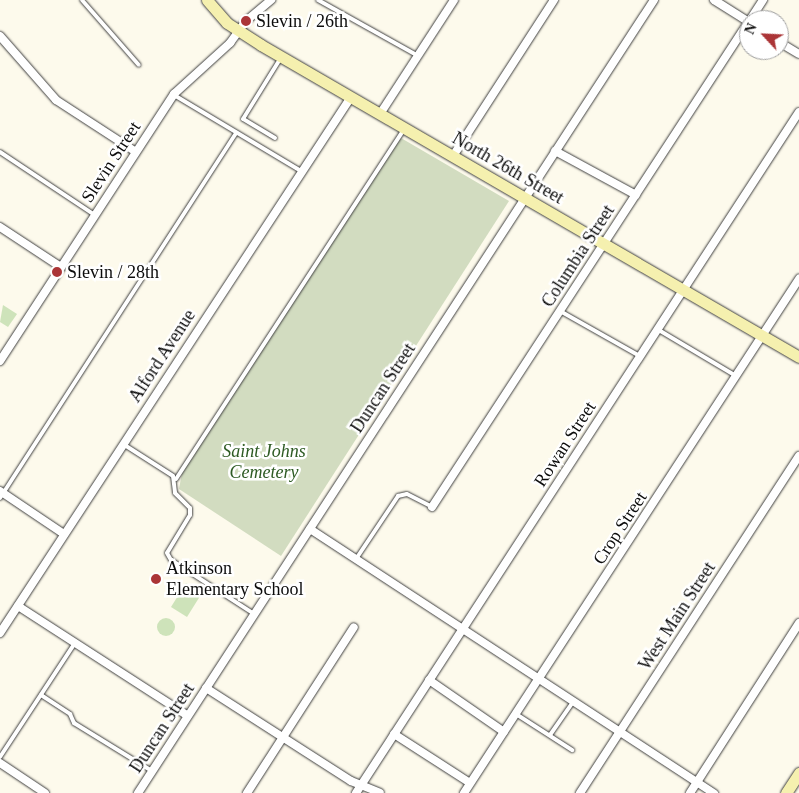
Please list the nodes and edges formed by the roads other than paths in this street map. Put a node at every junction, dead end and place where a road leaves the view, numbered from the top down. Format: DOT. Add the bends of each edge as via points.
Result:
graph roads {
  1 [pos="82,0"];
  2 [pos="207,0"];
  3 [pos="271,0"];
  4 [pos="318,0"];
  5 [pos="454,0"];
  6 [pos="554,0"];
  7 [pos="654,0"];
  8 [pos="714,0"];
  9 [pos="739,15"];
  10 [pos="239,31"];
  11 [pos="0,36"];
  12 [pos="739,36"];
  13 [pos="418,56"];
  14 [pos="281,57"];
  15 [pos="139,65"];
  16 [pos="173,94"];
  17 [pos="351,97"];
  18 [pos="799,112"];
  19 [pos="380,114"];
  20 [pos="405,128"];
  21 [pos="236,133"];
  22 [pos="275,138"];
  23 [pos="0,152"];
  24 [pos="136,152"];
  25 [pos="555,152"];
  26 [pos="453,156"];
  27 [pos="301,171"];
  28 [pos="636,194"];
  29 [pos="526,198"];
  30 [pos="94,215"];
  31 [pos="0,227"];
  32 [pos="604,244"];
  33 [pos="61,267"];
  34 [pos="799,278"];
  35 [pos="683,290"];
  36 [pos="560,311"];
  37 [pos="657,330"];
  38 [pos="762,336"];
  39 [pos="640,356"];
  40 [pos="799,357"];
  41 [pos="0,361"];
  42 [pos="736,376"];
  43 [pos="123,444"];
  44 [pos="799,456"];
  45 [pos="176,478"];
  46 [pos="1,495"];
  47 [pos="432,507"];
  48 [pos="310,529"];
  49 [pos="64,534"];
  50 [pos="356,559"];
  51 [pos="18,606"];
  52 [pos="254,614"];
  53 [pos="799,623"];
  54 [pos="354,627"];
  55 [pos="462,628"];
  56 [pos="0,633"];
  57 [pos="75,643"];
  58 [pos="539,679"];
  59 [pos="429,680"];
  60 [pos="206,688"];
  61 [pos="41,695"];
  62 [pos="573,702"];
  63 [pos="516,714"];
  64 [pos="188,716"];
  65 [pos="504,732"];
  66 [pos="620,732"];
  67 [pos="394,734"];
  68 [pos="550,735"];
  69 [pos="283,738"];
  70 [pos="572,750"];
  71 [pos="0,757"];
  72 [pos="0,763"];
  73 [pos="152,771"];
  74 [pos="799,773"];
  75 [pos="697,782"];
  76 [pos="470,783"];
  77 [pos="362,784"];
  78 [pos="45,793"];
  79 [pos="138,793"];
  80 [pos="247,793"];
  81 [pos="356,793"];
  82 [pos="380,793"];
  83 [pos="464,793"];
  84 [pos="580,793"];
  85 [pos="690,793"];
  86 [pos="714,793"];
  87 [pos="786,793"];
  1 -- 15 [label="lane"];
  2 -- 10 [label="street, North 26th Street"];
  3 -- 10 [label="street, Slevin Street"];
  4 -- 13 [label="lane"];
  5 -- 13 [label="street"];
  6 -- 26 [label="street"];
  7 -- 25 [label="street, Duncan Street"];
  8 -- 9 [label="street"];
  10 -- 14 [label="street, North 26th Street"];
  10 -- 16 [label="street, Slevin Street"];
  11 -- 24 [label="street" via="56,100"];
  12 -- 28 [label="street, Columbia Street"];
  13 -- 19 [label="street"];
  14 -- 17 [label="street, North 26th Street"];
  14 -- 22 [label="lane" via="243,119"];
  16 -- 21 [label="lane"];
  16 -- 24 [label="street, Slevin Street"];
  17 -- 19 [label="street, North 26th Street"];
  17 -- 27 [label="street, Alford Avenue"];
  18 -- 35 [label="street, Rowan Street"];
  19 -- 20 [label="street, North 26th Street"];
  20 -- 26 [label="street, North 26th Street"];
  20 -- 45 [label="lane"];
  21 -- 27 [label="lane"];
  21 -- 46 [label="lane"];
  23 -- 30 [label="lane"];
  24 -- 30 [label="street, Slevin Street"];
  25 -- 28 [label="street"];
  25 -- 29 [label="street, Duncan Street"];
  26 -- 29 [label="street, North 26th Street"];
  27 -- 43 [label="street, Alford Avenue"];
  28 -- 32 [label="street, Columbia Street"];
  29 -- 32 [label="street, North 26th Street"];
  29 -- 48 [label="street, Duncan Street"];
  30 -- 33 [label="street, Slevin Street"];
  31 -- 33 [label="street"];
  32 -- 35 [label="street, North 26th Street"];
  32 -- 36 [label="street, Columbia Street"];
  33 -- 41 [label="street, Slevin Street"];
  34 -- 38 [label="street, Crop Street"];
  35 -- 37 [label="street, Rowan Street"];
  35 -- 38 [label="street, North 26th Street"];
  36 -- 39 [label="lane"];
  36 -- 47 [label="street, Columbia Street"];
  37 -- 39 [label="street, Rowan Street"];
  37 -- 42 [label="lane"];
  38 -- 40 [label="street, North 26th Street"];
  38 -- 42 [label="street, Crop Street"];
  39 -- 55 [label="street, Rowan Street"];
  42 -- 58 [label="street, Crop Street"];
  43 -- 45 [label="lane"];
  43 -- 49 [label="street, Alford Avenue"];
  44 -- 66 [label="street, West Main Street"];
  45 -- 52 [label="lane" via="175,493 190,512 170,547 168,557"];
  46 -- 49 [label="street"];
  47 -- 50 [label="lane" via="407,494 398,496"];
  48 -- 50 [label="street"];
  48 -- 52 [label="street, Duncan Street"];
  49 -- 51 [label="street, Alford Avenue"];
  50 -- 55 [label="street"];
  51 -- 56 [label="street, Alford Avenue"];
  51 -- 57 [label="street"];
  52 -- 60 [label="street, Duncan Street"];
  53 -- 75 [label="street"];
  54 -- 69 [label="street"];
  55 -- 58 [label="street"];
  55 -- 59 [label="street, Rowan Street"];
  57 -- 61 [label="lane"];
  57 -- 64 [label="street"];
  58 -- 62 [label="street"];
  58 -- 63 [label="street, Crop Street"];
  59 -- 65 [label="street"];
  59 -- 67 [label="street, Rowan Street"];
  60 -- 64 [label="street, Duncan Street"];
  60 -- 69 [label="street"];
  61 -- 71 [label="lane"];
  61 -- 73 [label="lane" via="70,714 74,723"];
  62 -- 66 [label="street"];
  62 -- 68 [label="lane"];
  63 -- 65 [label="street, Crop Street"];
  63 -- 68 [label="lane"];
  64 -- 73 [label="street, Duncan Street"];
  65 -- 76 [label="street, Crop Street"];
  66 -- 75 [label="street"];
  66 -- 84 [label="street, West Main Street"];
  67 -- 76 [label="street"];
  67 -- 77 [label="street, Rowan Street"];
  68 -- 70 [label="lane"];
  69 -- 77 [label="street"];
  69 -- 80 [label="street"];
  72 -- 78 [label="street"];
  73 -- 79 [label="street, Duncan Street"];
  74 -- 87 [label="street"];
  75 -- 85 [label="street"];
  75 -- 86 [label="street"];
  76 -- 83 [label="street, Crop Street"];
  77 -- 81 [label="street, Rowan Street"];
  77 -- 82 [label="street"];
}
